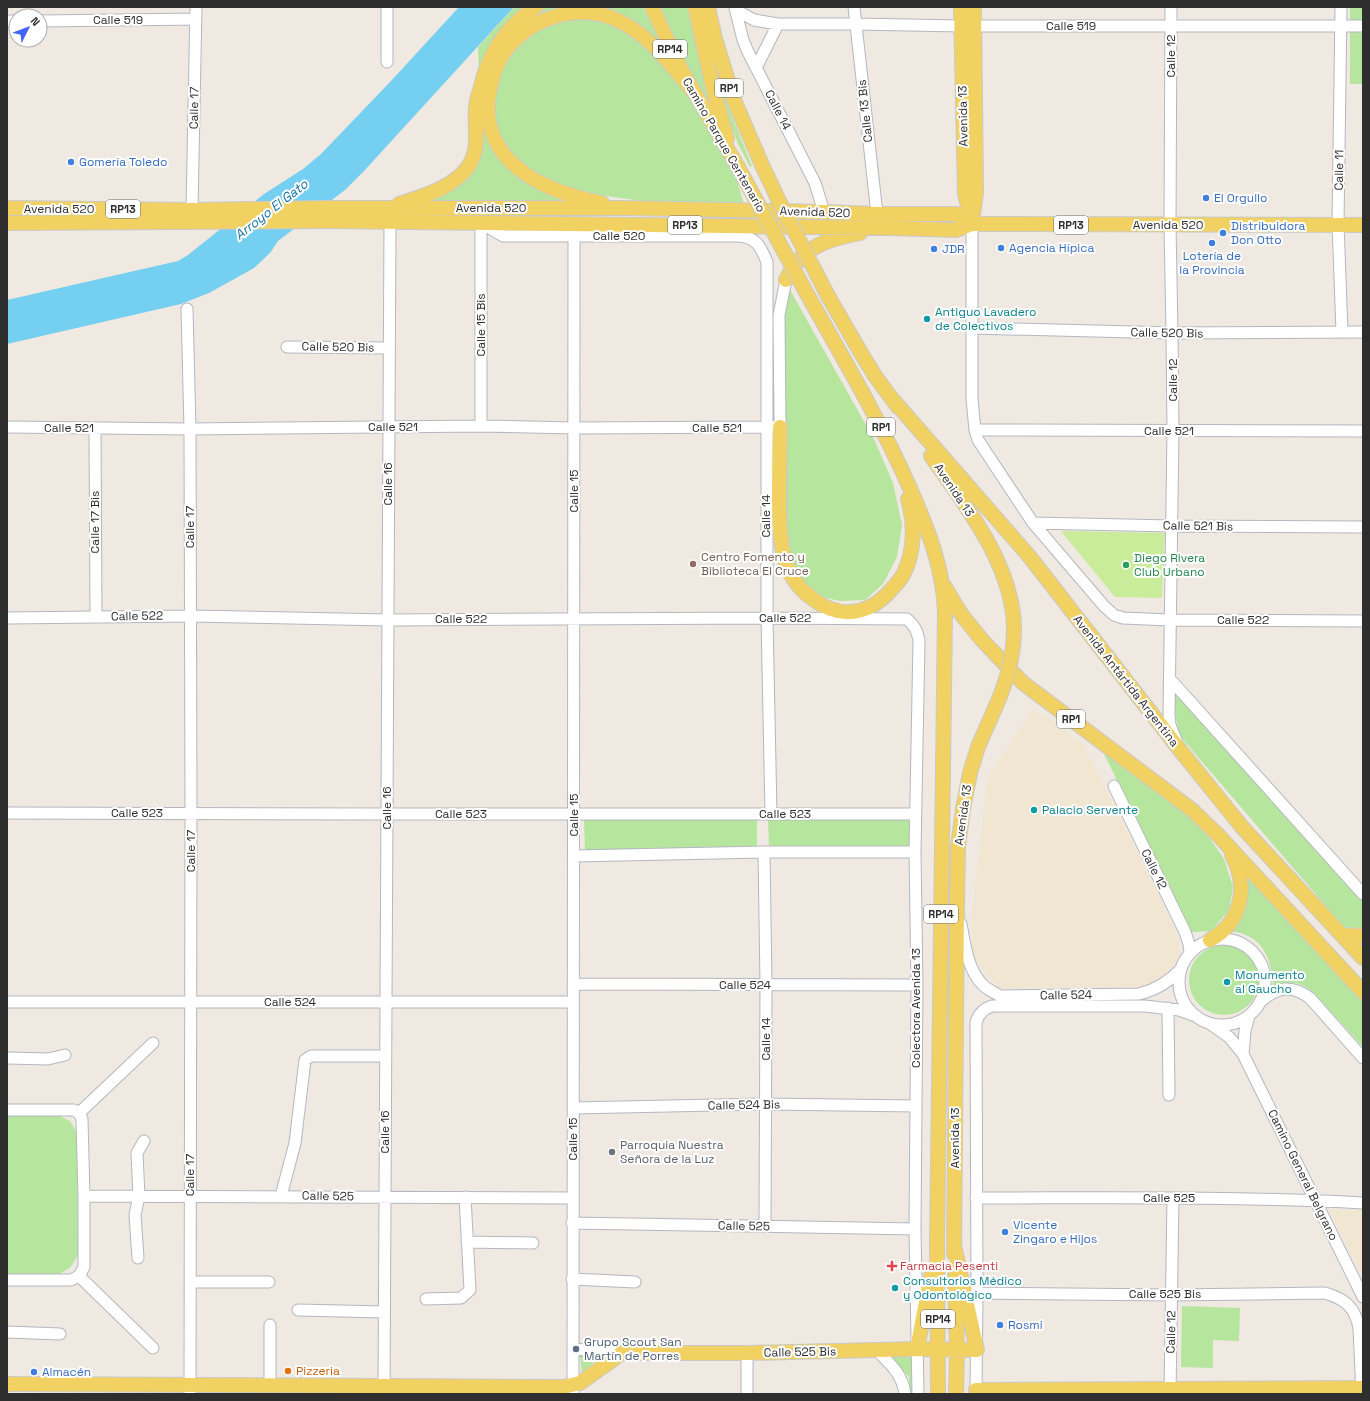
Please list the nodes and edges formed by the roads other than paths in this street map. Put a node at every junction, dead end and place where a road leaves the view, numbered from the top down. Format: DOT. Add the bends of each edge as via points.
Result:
graph roads {
  1 [pos="196,7"];
  2 [pos="387,7"];
  3 [pos="536,7"];
  4 [pos="652,7"];
  5 [pos="695,7"];
  6 [pos="708,7"];
  7 [pos="854,7"];
  8 [pos="961,7"];
  9 [pos="974,7"];
  10 [pos="1171,7"];
  11 [pos="1341,7"];
  12 [pos="735,9"];
  13 [pos="196,19"];
  14 [pos="48,21"];
  15 [pos="778,24"];
  16 [pos="856,24"];
  17 [pos="968,26"];
  18 [pos="1171,26"];
  19 [pos="1363,26"];
  20 [pos="1341,27"];
  21 [pos="388,62"];
  22 [pos="756,68"];
  23 [pos="691,89"];
  24 [pos="736,164"];
  25 [pos="7,208"];
  26 [pos="626,208"];
  27 [pos="192,210"];
  28 [pos="824,212"];
  29 [pos="327,214"];
  30 [pos="877,214"];
  31 [pos="389,215"];
  32 [pos="7,223"];
  33 [pos="481,223"];
  34 [pos="972,224"];
  35 [pos="1338,224"];
  36 [pos="1170,225"];
  37 [pos="1363,225"];
  38 [pos="890,228"];
  39 [pos="574,236"];
  40 [pos="757,244"];
  41 [pos="786,280"];
  42 [pos="828,296"];
  43 [pos="812,303"];
  44 [pos="187,309"];
  45 [pos="972,328"];
  46 [pos="1342,332"];
  47 [pos="1363,332"];
  48 [pos="1172,333"];
  49 [pos="287,347"];
  50 [pos="389,348"];
  51 [pos="894,401"];
  52 [pos="481,426"];
  53 [pos="7,427"];
  54 [pos="389,427"];
  55 [pos="95,428"];
  56 [pos="574,428"];
  57 [pos="773,428"];
  58 [pos="190,429"];
  59 [pos="975,430"];
  60 [pos="1173,431"];
  61 [pos="1363,431"];
  62 [pos="905,477"];
  63 [pos="1034,523"];
  64 [pos="1172,526"];
  65 [pos="1363,527"];
  66 [pos="943,583"];
  67 [pos="96,616"];
  68 [pos="190,616"];
  69 [pos="7,618"];
  70 [pos="574,618"];
  71 [pos="767,618"];
  72 [pos="388,620"];
  73 [pos="1170,620"];
  74 [pos="1363,621"];
  75 [pos="913,624"];
  76 [pos="1170,679"];
  77 [pos="1180,750"];
  78 [pos="1114,786"];
  79 [pos="7,813"];
  80 [pos="191,813"];
  81 [pos="387,814"];
  82 [pos="574,814"];
  83 [pos="771,814"];
  84 [pos="916,814"];
  85 [pos="1218,835"];
  86 [pos="764,852"];
  87 [pos="916,852"];
  88 [pos="574,856"];
  89 [pos="1363,894"];
  90 [pos="957,905"];
  91 [pos="1342,935"];
  92 [pos="1363,936"];
  93 [pos="1210,940"];
  94 [pos="1190,953"];
  95 [pos="1363,958"];
  96 [pos="1181,969"];
  97 [pos="573,984"];
  98 [pos="766,985"];
  99 [pos="917,985"];
  100 [pos="1363,992"];
  101 [pos="1261,1001"];
  102 [pos="7,1002"];
  103 [pos="190,1002"];
  104 [pos="386,1002"];
  105 [pos="573,1002"];
  106 [pos="1168,1008"];
  107 [pos="1196,1016"];
  108 [pos="1249,1016"];
  109 [pos="1209,1023"];
  110 [pos="153,1043"];
  111 [pos="65,1054"];
  112 [pos="1243,1054"];
  113 [pos="386,1056"];
  114 [pos="7,1058"];
  115 [pos="1363,1058"];
  116 [pos="1170,1095"];
  117 [pos="766,1104"];
  118 [pos="916,1106"];
  119 [pos="573,1108"];
  120 [pos="7,1110"];
  121 [pos="80,1113"];
  122 [pos="144,1141"];
  123 [pos="84,1196"];
  124 [pos="139,1196"];
  125 [pos="190,1196"];
  126 [pos="281,1196"];
  127 [pos="385,1197"];
  128 [pos="465,1197"];
  129 [pos="573,1198"];
  130 [pos="976,1198"];
  131 [pos="1173,1198"];
  132 [pos="1315,1200"];
  133 [pos="1363,1203"];
  134 [pos="572,1223"];
  135 [pos="765,1226"];
  136 [pos="915,1229"];
  137 [pos="467,1242"];
  138 [pos="533,1243"];
  139 [pos="937,1245"];
  140 [pos="954,1245"];
  141 [pos="138,1258"];
  142 [pos="79,1276"];
  143 [pos="572,1279"];
  144 [pos="7,1280"];
  145 [pos="190,1282"];
  146 [pos="269,1282"];
  147 [pos="635,1282"];
  148 [pos="977,1293"];
  149 [pos="1172,1295"];
  150 [pos="1363,1297"];
  151 [pos="426,1299"];
  152 [pos="298,1310"];
  153 [pos="384,1312"];
  154 [pos="270,1325"];
  155 [pos="7,1332"];
  156 [pos="60,1334"];
  157 [pos="153,1348"];
  158 [pos="573,1349"];
  159 [pos="917,1349"];
  160 [pos="876,1350"];
  161 [pos="938,1350"];
  162 [pos="956,1350"];
  163 [pos="977,1350"];
  164 [pos="622,1353"];
  165 [pos="747,1353"];
  166 [pos="7,1384"];
  167 [pos="270,1386"];
  168 [pos="573,1389"];
  169 [pos="190,1390"];
  170 [pos="384,1390"];
  171 [pos="1362,1390"];
  172 [pos="976,1392"];
  173 [pos="1170,1392"];
  174 [pos="747,1394"];
  175 [pos="905,1394"];
  176 [pos="918,1394"];
  177 [pos="938,1394"];
  178 [pos="956,1394"];
  1 -- 13 [label="street, Calle 17"];
  2 -- 21 [label="street"];
  3 -- 31 [label="main road" via="506,32 487,66 476,108 477,140 468,166 459,176 441,188"];
  4 -- 23 [label="main road, Camino Parque Centenario / RP14"];
  5 -- 24 [label="main road, RP1" via="719,113"];
  6 -- 42 [label="main road, Camino Parque Centenario / RP1, bridge" via="715,40 734,100 782,207"];
  7 -- 16 [label="street, Calle 13 Bis"];
  8 -- 17 [label="main road, Avenida 13"];
  9 -- 17 [label="main road, Avenida 13"];
  10 -- 18 [label="street, Calle 12"];
  11 -- 20 [label="street, Calle 11"];
  12 -- 15 [label="street, Calle 519" via="754,20"];
  12 -- 22 [label="street, Calle 14" via="743,40"];
  13 -- 14 [label="street, Calle 519"];
  13 -- 27 [label="street, Calle 17"];
  15 -- 16 [label="street, Calle 519"];
  15 -- 22 [label="street"];
  16 -- 17 [label="street, Calle 519"];
  16 -- 30 [label="street, Calle 13 Bis"];
  17 -- 18 [label="street, Calle 519"];
  17 -- 34 [label="main road, Avenida 13" via="976,194"];
  18 -- 20 [label="street, Calle 519"];
  18 -- 36 [label="street, Calle 12"];
  19 -- 20 [label="street, Calle 519"];
  20 -- 35 [label="street, Calle 11"];
  22 -- 28 [label="street, Calle 14" via="810,174"];
  23 -- 24 [label="main road, Camino Parque Centenario / RP14"];
  23 -- 26 [label="main road" via="645,38 619,21 593,14 572,13 552,17 519,36 502,56 492,80 488,114 492,134 502,152 519,170 550,187"];
  24 -- 43 [label="main road, Camino Parque Centenario / RP1, bridge"];
  25 -- 27 [label="main road, Avenida 520 / RP13"];
  26 -- 28 [label="main road, Avenida 520 / RP13"];
  26 -- 31 [label="main road, Avenida 520 / RP13"];
  27 -- 29 [label="main road, Avenida 520 / RP13" via="238,209"];
  28 -- 30 [label="main road, Avenida 520 / RP13"];
  29 -- 31 [label="main road, Avenida 520 / RP13"];
  29 -- 32 [label="main road, Avenida 520 / RP13" via="223,222"];
  30 -- 34 [label="main road, Avenida 520 / RP13" via="956,214"];
  31 -- 33 [label="main road, Avenida 520 / RP13"];
  31 -- 50 [label="street, Calle 16"];
  33 -- 38 [label="main road, Avenida 520 / RP13"];
  33 -- 39 [label="street, Calle 520" via="503,236"];
  33 -- 52 [label="street, Calle 15 Bis"];
  34 -- 36 [label="main road, Avenida 520 / RP13"];
  34 -- 38 [label="main road, Avenida 520 / RP13" via="956,230"];
  34 -- 45 [label="street, Avenida 13"];
  35 -- 36 [label="main road, Avenida 520 / RP13"];
  35 -- 37 [label="main road, Avenida 520 / RP13"];
  35 -- 46 [label="street, Calle 11"];
  36 -- 48 [label="street, Calle 12"];
  38 -- 41 [label="main road" via="848,235 816,245 801,256"];
  39 -- 40 [label="street, Calle 520" via="737,236 748,237"];
  39 -- 56 [label="street, Calle 15"];
  40 -- 57 [label="street, Calle 14" via="767,262"];
  41 -- 57 [label="street, Calle 14" via="779,314"];
  42 -- 51 [label="main road, Avenida 13 / RP1" via="875,376"];
  43 -- 62 [label="main road, Avenida 13 / RP1" via="855,378"];
  44 -- 58 [label="street, Calle 17"];
  45 -- 48 [label="street, Calle 520 Bis"];
  45 -- 59 [label="street, Avenida 13" via="972,399"];
  46 -- 47 [label="street, Calle 520 Bis"];
  46 -- 48 [label="street, Calle 520 Bis"];
  48 -- 60 [label="street, Calle 12"];
  49 -- 50 [label="street, Calle 520 Bis"];
  50 -- 54 [label="street, Calle 16"];
  51 -- 77 [label="main road, Avenida Antártida Argentina" via="1029,556"];
  51 -- 90 [label="main road, Avenida 13 / RP1, bridge" via="971,514 991,548 1004,580 1014,621 1014,646 1009,673 970,773 960,826"];
  52 -- 54 [label="street, Calle 521"];
  52 -- 56 [label="street, Calle 521"];
  53 -- 55 [label="street, Calle 521"];
  54 -- 58 [label="street, Calle 521"];
  54 -- 72 [label="street, Calle 16"];
  55 -- 58 [label="street, Calle 521"];
  55 -- 67 [label="street, Calle 17 Bis"];
  56 -- 57 [label="street, Calle 521"];
  56 -- 70 [label="street, Calle 15"];
  57 -- 62 [label="main road" via="779,526 784,560 804,593 829,609 846,612 867,609 884,598 904,574 913,529"];
  57 -- 71 [label="street, Calle 14"];
  58 -- 68 [label="street, Calle 17"];
  59 -- 60 [label="street, Calle 521"];
  59 -- 63 [label="street" via="986,454"];
  60 -- 61 [label="street, Calle 521"];
  60 -- 64 [label="street, Calle 12"];
  62 -- 66 [label="main road, Avenida 13 / RP1" via="930,536"];
  63 -- 64 [label="street, Calle 521 Bis"];
  63 -- 73 [label="street, Calle 522" via="1114,615 1123,618"];
  64 -- 65 [label="street, Calle 521 Bis"];
  64 -- 73 [label="street, Calle 12"];
  66 -- 85 [label="main road, RP1" via="961,614 1023,683 1192,810"];
  66 -- 139 [label="main road, Avenida 13 / RP14" via="945,611"];
  67 -- 68 [label="street, Calle 522"];
  67 -- 69 [label="street, Calle 522"];
  68 -- 72 [label="street, Calle 522"];
  68 -- 80 [label="street, Calle 17"];
  70 -- 71 [label="street, Calle 522"];
  70 -- 72 [label="street, Calle 522"];
  70 -- 82 [label="street, Calle 15"];
  71 -- 75 [label="street, Calle 522" via="907,619"];
  71 -- 83 [label="street, Calle 14"];
  72 -- 81 [label="street, Calle 16"];
  73 -- 74 [label="street, Calle 522"];
  73 -- 76 [label="street, Calle 12"];
  75 -- 84 [label="street, Colectora Avenida 13" via="919,640"];
  76 -- 77 [label="street, Calle 12" via="1170,725"];
  76 -- 89 [label="street"];
  77 -- 91 [label="main road, Avenida Antártida Argentina" via="1242,826"];
  78 -- 94 [label="street, Calle 12" via="1185,932"];
  79 -- 80 [label="street, Calle 523"];
  80 -- 81 [label="street, Calle 523"];
  80 -- 103 [label="street, Calle 17"];
  81 -- 82 [label="street, Calle 523"];
  81 -- 104 [label="street, Calle 16"];
  82 -- 83 [label="street, Calle 523"];
  82 -- 88 [label="street, Calle 15"];
  83 -- 84 [label="street, Calle 523"];
  84 -- 87 [label="street, Colectora Avenida 13"];
  85 -- 93 [label="main road" via="1237,866 1241,898 1226,928"];
  85 -- 100 [label="main road"];
  86 -- 87 [label="street"];
  86 -- 88 [label="street"];
  86 -- 98 [label="street, Calle 14"];
  87 -- 99 [label="street, Colectora Avenida 13"];
  88 -- 97 [label="street, Calle 15"];
  90 -- 96 [label="street, Calle 524 / RP1" via="969,963 982,984 1000,996 1140,994 1160,987"];
  90 -- 140 [label="main road, Avenida 13 / RP14"];
  91 -- 92 [label="main road"];
  91 -- 95 [label="main road, Avenida Antártida Argentina"];
  93 -- 94 [label="street, RP1"];
  93 -- 101 [label="street, RP1" via="1227,939 1243,944 1255,954 1264,974 1265,985"];
  94 -- 96 [label="street, RP1"];
  96 -- 107 [label="street, RP1" via="1181,996"];
  97 -- 98 [label="street, Calle 524"];
  97 -- 105 [label="street, Calle 15"];
  98 -- 99 [label="street, Calle 524"];
  98 -- 117 [label="street, Calle 14"];
  99 -- 118 [label="street, Colectora Avenida 13"];
  101 -- 108 [label="street, RP1"];
  101 -- 115 [label="street" via="1280,990 1292,988 1302,992"];
  102 -- 103 [label="street, Calle 524"];
  103 -- 104 [label="street, Calle 524"];
  103 -- 125 [label="street, Calle 17"];
  104 -- 105 [label="street, Calle 524"];
  104 -- 113 [label="street, Calle 16"];
  105 -- 119 [label="street, Calle 15"];
  106 -- 107 [label="street, Calle 524"];
  106 -- 116 [label="street"];
  106 -- 130 [label="street, Calle 524" via="992,1006 981,1011 976,1023"];
  107 -- 109 [label="street, RP1"];
  108 -- 109 [label="street, RP1" via="1223,1025"];
  108 -- 112 [label="street, RP1"];
  109 -- 112 [label="street, Camino General Belgrano / RP1" via="1229,1037"];
  110 -- 121 [label="street"];
  111 -- 114 [label="street" via="48,1059"];
  112 -- 132 [label="street, Camino General Belgrano / RP1"];
  113 -- 126 [label="street" via="311,1056 305,1060 295,1143"];
  113 -- 127 [label="street, Calle 16"];
  117 -- 118 [label="street, Calle 524 Bis"];
  117 -- 119 [label="street, Calle 524 Bis"];
  117 -- 135 [label="street, Calle 14"];
  118 -- 136 [label="street, Colectora Avenida 13"];
  119 -- 129 [label="street, Calle 15"];
  120 -- 121 [label="street" via="74,1110"];
  121 -- 123 [label="street"];
  122 -- 124 [label="street" via="137,1153"];
  123 -- 124 [label="street, Calle 525"];
  123 -- 142 [label="street" via="84,1267"];
  124 -- 125 [label="street, Calle 525"];
  124 -- 141 [label="street" via="135,1216"];
  125 -- 126 [label="street, Calle 525"];
  125 -- 145 [label="street, Calle 17"];
  126 -- 127 [label="street, Calle 525"];
  127 -- 128 [label="street, Calle 525"];
  127 -- 153 [label="street, Calle 16"];
  128 -- 129 [label="street, Calle 525"];
  128 -- 137 [label="street"];
  129 -- 134 [label="street, Calle 15"];
  130 -- 131 [label="street, Calle 525"];
  130 -- 148 [label="street"];
  131 -- 132 [label="street, Calle 525"];
  131 -- 149 [label="street, Calle 12"];
  132 -- 133 [label="street, Calle 525"];
  132 -- 150 [label="street, Camino General Belgrano / RP1"];
  134 -- 135 [label="street, Calle 525"];
  134 -- 143 [label="street, Calle 15"];
  135 -- 136 [label="street, Calle 525"];
  136 -- 159 [label="street, Colectora Avenida 13"];
  137 -- 138 [label="street"];
  137 -- 151 [label="street" via="470,1290 461,1298"];
  139 -- 159 [label="main road"];
  139 -- 161 [label="main road, Avenida 13 / RP14"];
  140 -- 162 [label="main road, Avenida 13 / RP14"];
  140 -- 163 [label="main road"];
  142 -- 144 [label="street" via="71,1280"];
  142 -- 157 [label="street"];
  143 -- 147 [label="street"];
  143 -- 158 [label="street, Calle 15"];
  145 -- 146 [label="street"];
  145 -- 169 [label="street, Calle 17"];
  148 -- 149 [label="street, Calle 525 Bis"];
  148 -- 163 [label="street"];
  149 -- 171 [label="street, Calle 525 Bis" via="1325,1293 1337,1296 1350,1305 1357,1319"];
  149 -- 173 [label="street, Calle 12"];
  152 -- 153 [label="street"];
  153 -- 170 [label="street, Calle 16"];
  154 -- 167 [label="street"];
  155 -- 156 [label="street"];
  158 -- 164 [label="street, Calle 525 Bis"];
  158 -- 168 [label="street, Calle 15"];
  159 -- 160 [label="main road, Calle 525 Bis"];
  159 -- 161 [label="main road, Calle 525 Bis"];
  159 -- 176 [label="street, Colectora Avenida 13"];
  160 -- 165 [label="main road, Calle 525 Bis"];
  160 -- 175 [label="street" via="894,1366"];
  161 -- 162 [label="main road, Calle 525 Bis"];
  161 -- 177 [label="main road, Avenida 13 / RP14"];
  162 -- 163 [label="main road, Calle 525 Bis"];
  162 -- 178 [label="main road, Avenida 13 / RP14"];
  163 -- 172 [label="street"];
  164 -- 165 [label="main road, Calle 525 Bis"];
  164 -- 168 [label="main road"];
  165 -- 174 [label="street"];
  166 -- 169 [label="main road"];
  167 -- 169 [label="main road"];
  167 -- 170 [label="main road"];
  168 -- 170 [label="main road" via="563,1387"];
  171 -- 173 [label="main road"];
  172 -- 173 [label="main road"];
}
